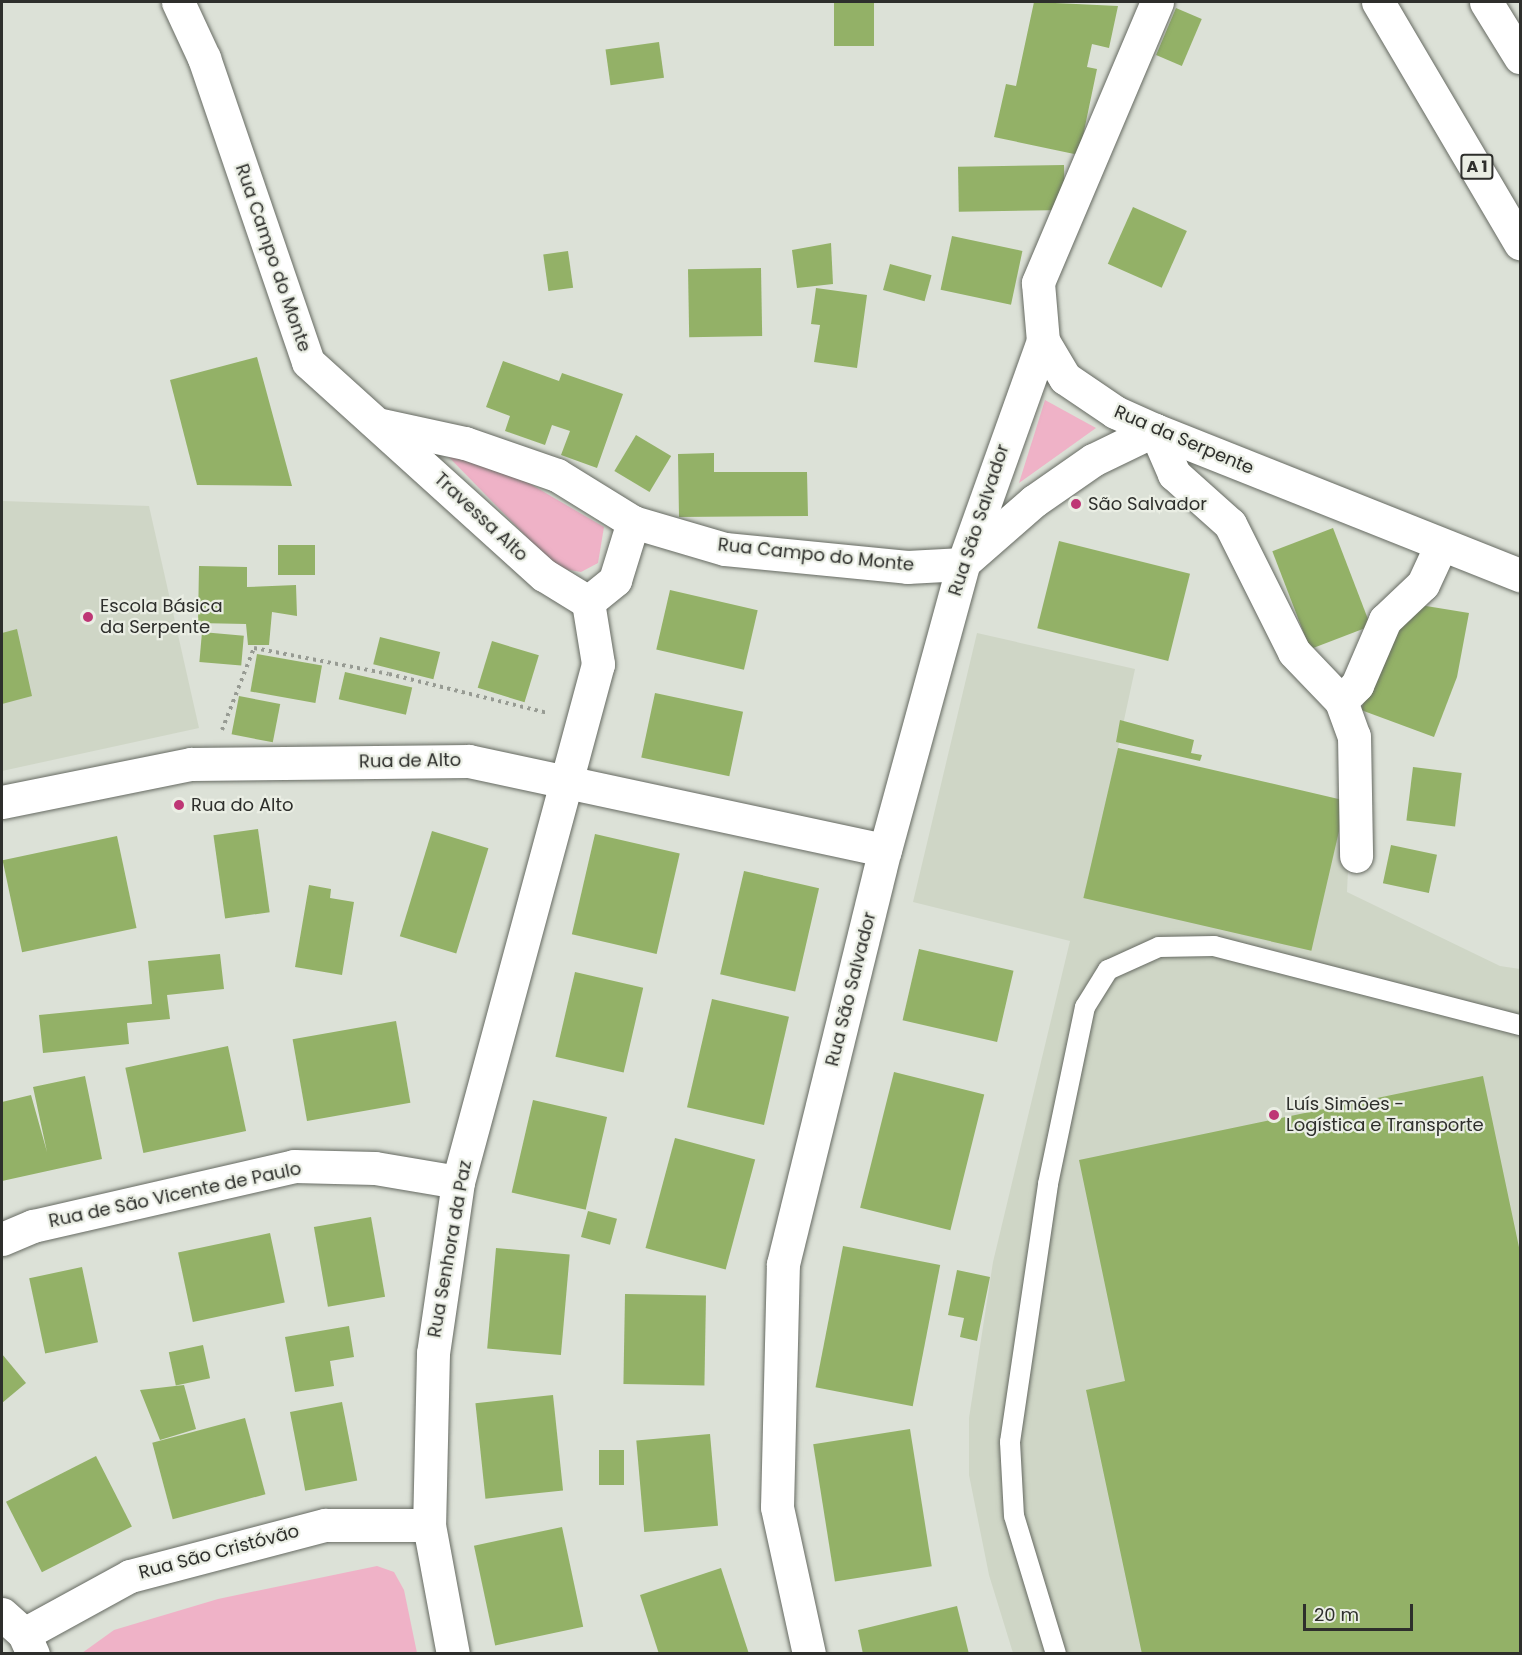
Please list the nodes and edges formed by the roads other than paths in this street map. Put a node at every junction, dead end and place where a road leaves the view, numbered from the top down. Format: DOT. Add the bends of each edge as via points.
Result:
graph roads {
  1 [pos="178,2"];
  2 [pos="1157,2"];
  3 [pos="1378,2"];
  4 [pos="1486,2"];
  5 [pos="1521,57"];
  6 [pos="1521,243"];
  7 [pos="1043,341"];
  8 [pos="380,425"];
  9 [pos="1155,430"];
  10 [pos="633,522"];
  11 [pos="1441,544"];
  12 [pos="963,564"];
  13 [pos="1521,575"];
  14 [pos="588,602"];
  15 [pos="1341,701"];
  16 [pos="568,785"];
  17 [pos="2,802"];
  18 [pos="885,850"];
  19 [pos="1356,856"];
  20 [pos="1521,1025"];
  21 [pos="458,1182"];
  22 [pos="2,1239"];
  23 [pos="429,1525"];
  24 [pos="20,1634"];
  25 [pos="453,1653"];
  26 [pos="809,1653"];
  27 [pos="1056,1653"];
  1 -- 8 [label="main road, Rua Campo do Monte" via="204,58 308,362"];
  2 -- 7 [label="main road, Rua da Serpente" via="1038,284"];
  3 -- 6 [label="main road, A 1"];
  4 -- 5 [label="main road"];
  7 -- 9 [label="main road, Rua da Serpente" via="1065,378 1115,412"];
  7 -- 12 [label="main road, Rua São Salvador"];
  8 -- 10 [label="main road, Rua Campo do Monte" via="465,442 557,475"];
  8 -- 14 [label="main road, Travessa Alto" via="544,575"];
  9 -- 11 [label="main road, Rua da Serpente"];
  9 -- 12 [label="main road" via="1093,460 1034,501"];
  9 -- 15 [label="main road" via="1174,474 1230,524 1294,652"];
  10 -- 12 [label="main road, Rua Campo do Monte" via="725,549 907,567"];
  10 -- 14 [label="main road" via="615,580"];
  11 -- 13 [label="main road, Rua da Serpente"];
  11 -- 15 [label="main road" via="1423,584 1385,620 1357,685"];
  12 -- 18 [label="main road, Rua São Salvador"];
  14 -- 16 [label="main road" via="598,664"];
  15 -- 19 [label="main road" via="1354,736"];
  16 -- 17 [label="main road, Rua de Alto" via="469,760 209,764"];
  16 -- 18 [label="main road, Rua de Alto"];
  16 -- 21 [label="main road, Rua Senhora da Paz"];
  18 -- 26 [label="main road, Rua São Salvador" via="783,1264 777,1507"];
  20 -- 27 [label="lane" via="1214,946 1159,947 1108,970 1085,1007 1048,1184 1010,1442 1014,1516"];
  21 -- 22 [label="main road, Rua de São Vicente de Paulo" via="375,1168 294,1166 33,1226"];
  21 -- 23 [label="main road, Rua Senhora da Paz" via="433,1353"];
  23 -- 24 [label="main road, Rua São Cristóvão" via="325,1525 130,1576"];
  23 -- 25 [label="main road, Rua Senhora da Paz"];
}
